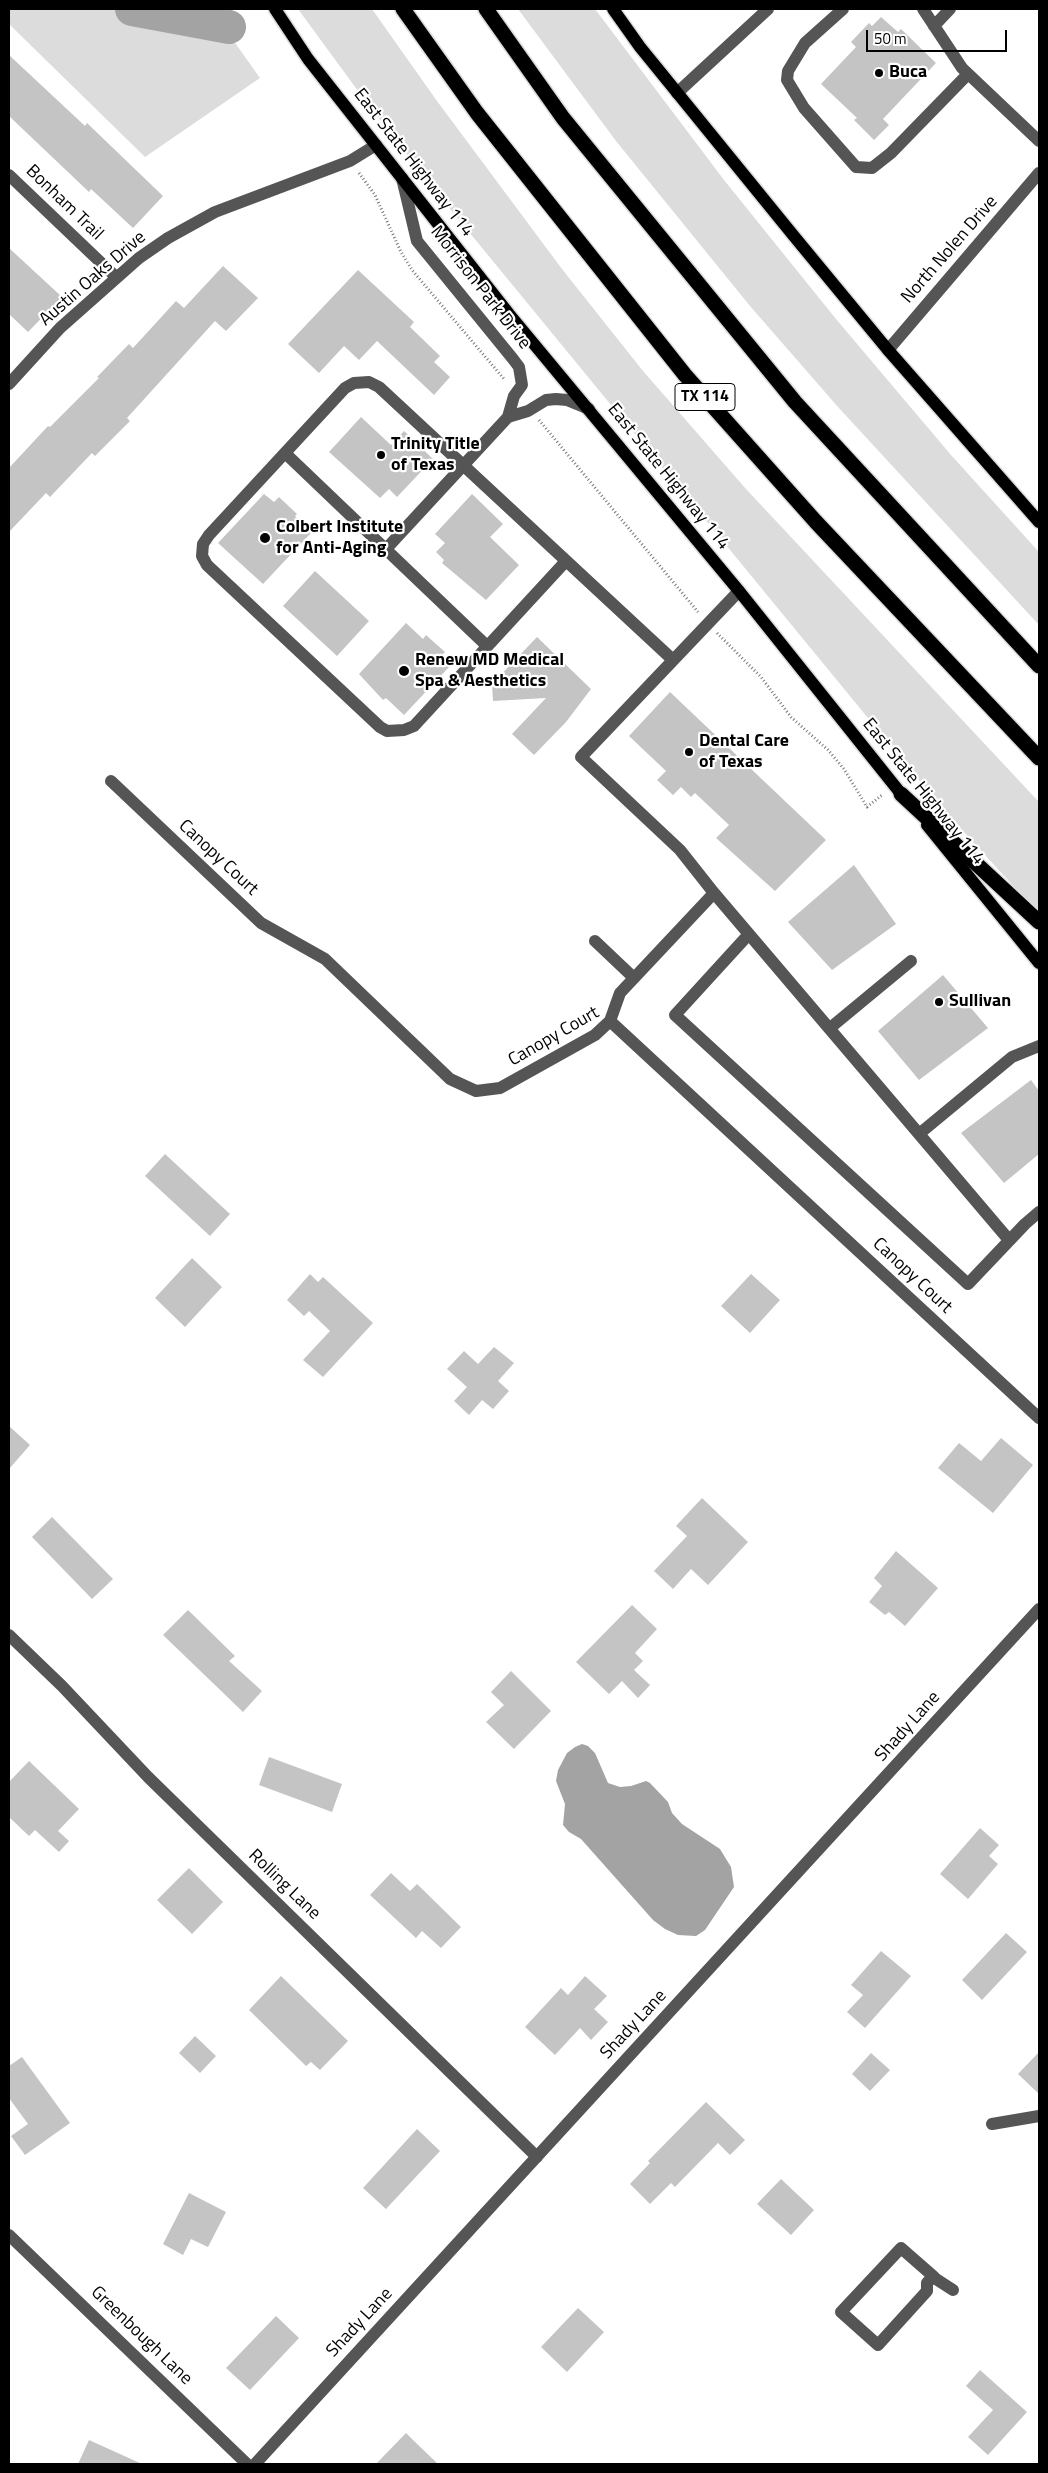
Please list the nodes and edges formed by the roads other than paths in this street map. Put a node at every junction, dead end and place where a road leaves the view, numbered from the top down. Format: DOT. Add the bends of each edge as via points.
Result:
graph roads {
  1 [pos="275,9"];
  2 [pos="403,9"];
  3 [pos="486,9"];
  4 [pos="613,9"];
  5 [pos="843,9"];
  6 [pos="923,9"];
  7 [pos="950,9"];
  8 [pos="761,12"];
  9 [pos="934,26"];
  10 [pos="968,74"];
  11 [pos="677,93"];
  12 [pos="1039,141"];
  13 [pos="376,145"];
  14 [pos="1039,173"];
  15 [pos="9,175"];
  16 [pos="402,178"];
  17 [pos="116,278"];
  18 [pos="888,350"];
  19 [pos="9,384"];
  20 [pos="589,409"];
  21 [pos="508,417"];
  22 [pos="286,453"];
  23 [pos="464,465"];
  24 [pos="1039,522"];
  25 [pos="386,549"];
  26 [pos="566,561"];
  27 [pos="739,591"];
  28 [pos="487,646"];
  29 [pos="673,660"];
  30 [pos="1039,666"];
  31 [pos="1039,758"];
  32 [pos="111,781"];
  33 [pos="898,789"];
  34 [pos="714,893"];
  35 [pos="1039,922"];
  36 [pos="749,934"];
  37 [pos="595,941"];
  38 [pos="911,961"];
  39 [pos="1039,963"];
  40 [pos="634,978"];
  41 [pos="610,1021"];
  42 [pos="830,1028"];
  43 [pos="1039,1046"];
  44 [pos="919,1134"];
  45 [pos="1039,1212"];
  46 [pos="1009,1240"];
  47 [pos="1039,1418"];
  48 [pos="1039,1609"];
  49 [pos="9,1634"];
  50 [pos="1039,2116"];
  51 [pos="992,2124"];
  52 [pos="537,2157"];
  53 [pos="9,2235"];
  54 [pos="933,2276"];
  55 [pos="952,2290"];
  56 [pos="247,2464"];
  57 [pos="254,2464"];
  1 -- 13 [label="main road, East State Highway 114" via="308,59"];
  2 -- 31 [label="highway, TX 114" via="477,113 685,375 816,522"];
  3 -- 30 [label="highway" via="562,118 795,402"];
  4 -- 11 [label="main road"];
  5 -- 10 [label="street" via="806,43 788,71 787,80 804,108 856,167 872,168"];
  6 -- 9 [label="street"];
  7 -- 9 [label="street"];
  8 -- 11 [label="street"];
  9 -- 10 [label="street"];
  10 -- 12 [label="street"];
  11 -- 18 [label="main road"];
  13 -- 16 [label="main road, East State Highway 114"];
  13 -- 17 [label="street, Austin Oaks Drive" via="350,161 215,212 168,238"];
  14 -- 18 [label="street, North Nolen Drive"];
  15 -- 17 [label="street, Bonham Trail"];
  16 -- 20 [label="main road, East State Highway 114"];
  16 -- 21 [label="street, Morrison Park Drive" via="417,241 518,367 522,384"];
  17 -- 19 [label="street, Austin Oaks Drive" via="60,328"];
  18 -- 24 [label="main road"];
  20 -- 21 [label="street, Morrison Park Drive" via="556,399 546,400"];
  20 -- 27 [label="main road, East State Highway 114"];
  21 -- 23 [label="street, Morrison Park Drive"];
  22 -- 23 [label="street" via="345,388 354,383 369,382 379,387"];
  22 -- 25 [label="street"];
  22 -- 28 [label="street" via="209,535 203,544 202,556 207,565 387,731 414,726"];
  23 -- 25 [label="street, Morrison Park Drive"];
  23 -- 26 [label="street"];
  25 -- 28 [label="street"];
  26 -- 28 [label="street"];
  26 -- 29 [label="street"];
  27 -- 29 [label="street"];
  27 -- 33 [label="main road, East State Highway 114"];
  29 -- 34 [label="street" via="581,757 680,850"];
  32 -- 41 [label="street, Canopy Court" via="261,923 325,958 450,1079 476,1091 500,1088 595,1035"];
  33 -- 35 [label="highway"];
  33 -- 39 [label="main road, East State Highway 114"];
  34 -- 36 [label="street"];
  34 -- 40 [label="street"];
  36 -- 42 [label="street"];
  36 -- 46 [label="street" via="675,1015 968,1284"];
  37 -- 40 [label="street"];
  38 -- 42 [label="street"];
  40 -- 41 [label="street" via="620,993"];
  41 -- 47 [label="street, Canopy Court"];
  42 -- 44 [label="street"];
  43 -- 44 [label="street" via="1012,1057"];
  44 -- 46 [label="street"];
  45 -- 46 [label="street"];
  48 -- 52 [label="street, Shady Lane"];
  49 -- 52 [label="street, Rolling Lane" via="148,1777"];
  50 -- 51 [label="street"];
  52 -- 57 [label="street, Shady Lane"];
  53 -- 56 [label="street, Greenbough Lane"];
  54 -- 54 [label="street" via="901,2248 841,2312 878,2345 927,2291 927,2283"];
  54 -- 55 [label="street"];
}
